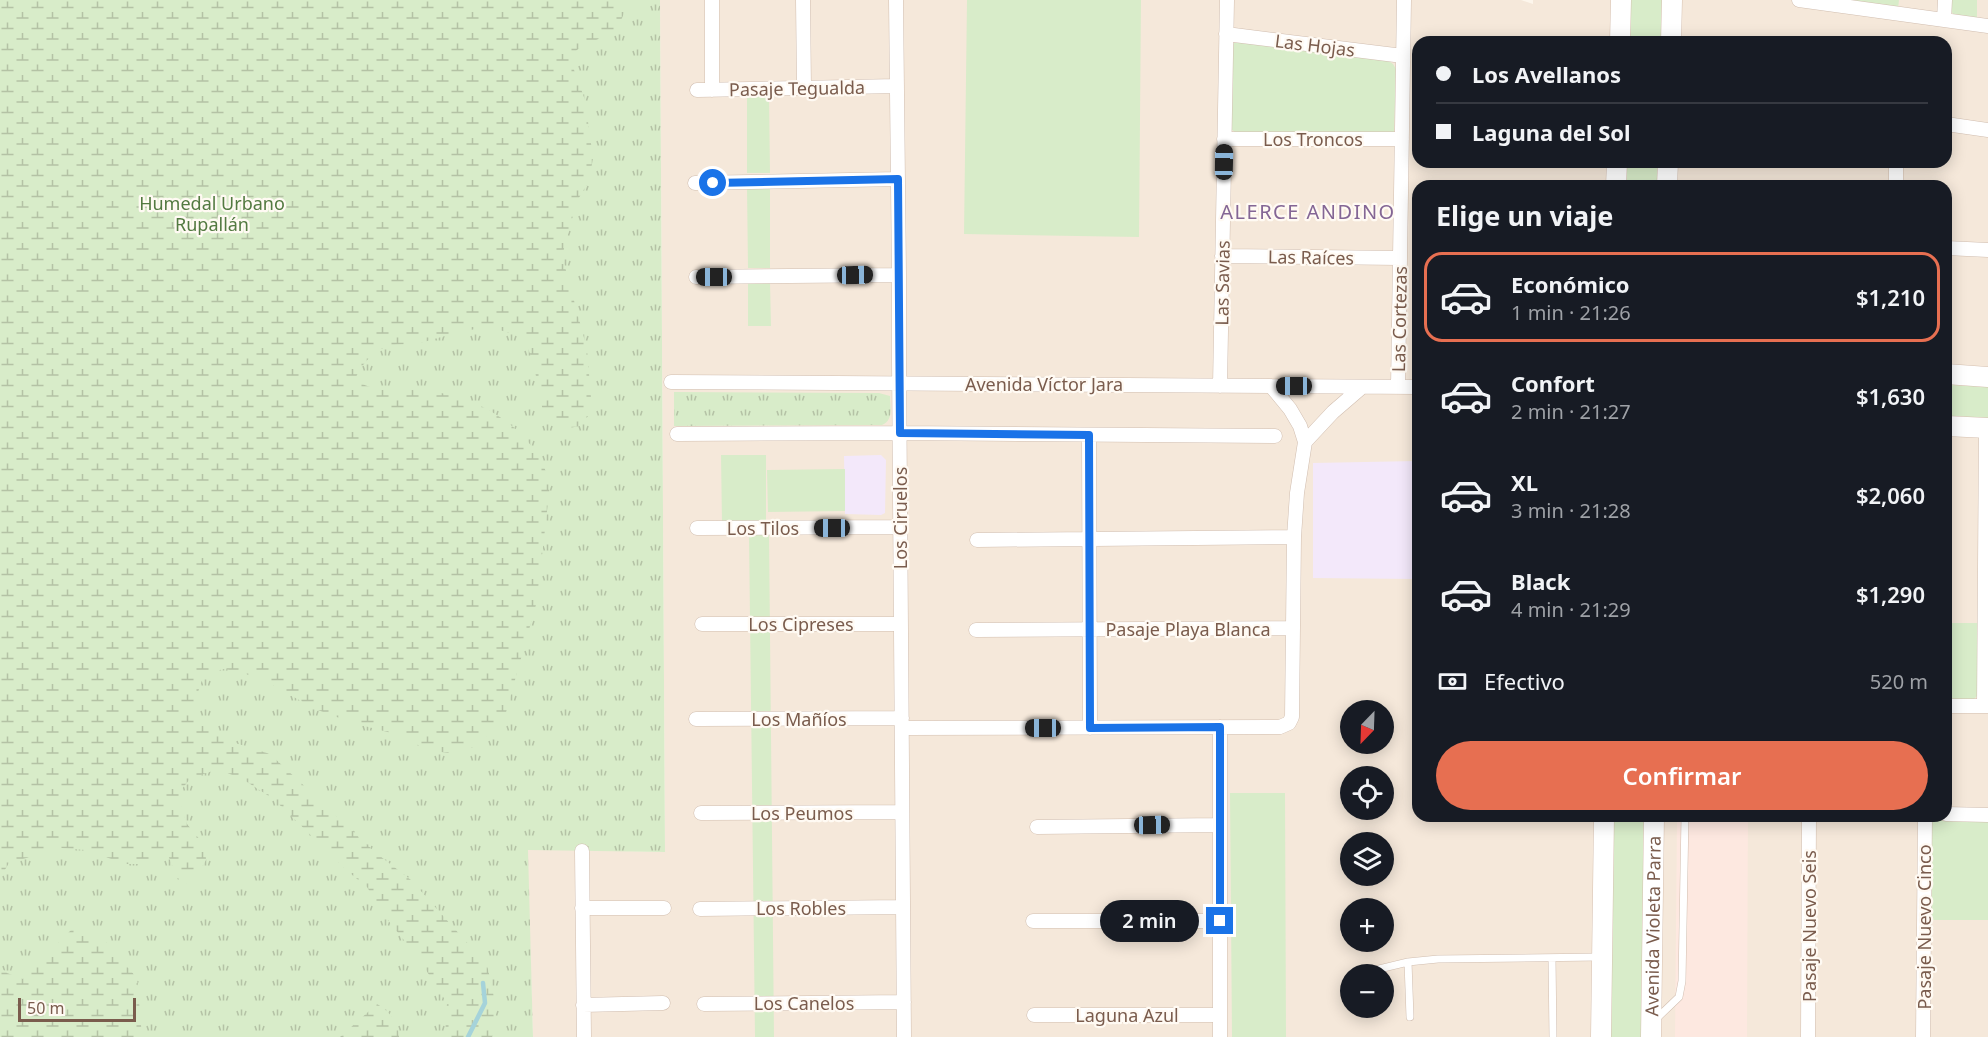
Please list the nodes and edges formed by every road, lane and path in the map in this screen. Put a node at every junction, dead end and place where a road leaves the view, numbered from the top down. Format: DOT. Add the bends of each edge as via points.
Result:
graph roads {
  1 [pos="712,0"];
  2 [pos="803,0"];
  3 [pos="896,0"];
  4 [pos="1227,0"];
  5 [pos="1404,0"];
  6 [pos="1621,0"];
  7 [pos="1672,0"];
  8 [pos="1799,0"];
  9 [pos="1945,0"];
  10 [pos="1944,20"];
  11 [pos="1988,26"];
  12 [pos="1226,34"];
  13 [pos="1620,36"];
  14 [pos="1671,36"];
  15 [pos="1403,56"];
  16 [pos="897,86"];
  17 [pos="804,88"];
  18 [pos="697,90"];
  19 [pos="712,90"];
  20 [pos="1952,125"];
  21 [pos="1988,130"];
  22 [pos="1224,139"];
  23 [pos="1402,139"];
  24 [pos="898,179"];
  25 [pos="695,183"];
  26 [pos="1952,248"];
  27 [pos="1988,249"];
  28 [pos="1222,256"];
  29 [pos="1400,258"];
  30 [pos="899,275"];
  31 [pos="696,277"];
  32 [pos="1952,375"];
  33 [pos="1988,376"];
  34 [pos="672,382"];
  35 [pos="899,384"];
  36 [pos="1220,386"];
  37 [pos="1271,386"];
  38 [pos="1362,387"];
  39 [pos="1398,387"];
  40 [pos="1412,387"];
  41 [pos="1952,426"];
  42 [pos="1987,428"];
  43 [pos="900,433"];
  44 [pos="677,434"];
  45 [pos="1089,435"];
  46 [pos="1275,436"];
  47 [pos="1305,442"];
  48 [pos="900,527"];
  49 [pos="697,528"];
  50 [pos="1294,537"];
  51 [pos="1089,539"];
  52 [pos="977,540"];
  53 [pos="702,624"];
  54 [pos="901,624"];
  55 [pos="1293,628"];
  56 [pos="976,630"];
  57 [pos="1090,630"];
  58 [pos="1952,706"];
  59 [pos="1986,706"];
  60 [pos="696,719"];
  61 [pos="902,723"];
  62 [pos="1220,727"];
  63 [pos="1090,728"];
  64 [pos="902,812"];
  65 [pos="701,813"];
  66 [pos="1952,814"];
  67 [pos="1988,815"];
  68 [pos="1604,822"];
  69 [pos="1654,822"];
  70 [pos="1685,822"];
  71 [pos="1809,822"];
  72 [pos="1925,822"];
  73 [pos="1220,825"];
  74 [pos="1037,827"];
  75 [pos="582,851"];
  76 [pos="582,908"];
  77 [pos="903,908"];
  78 [pos="664,909"];
  79 [pos="700,909"];
  80 [pos="1033,921"];
  81 [pos="1220,921"];
  82 [pos="1602,957"];
  83 [pos="1552,958"];
  84 [pos="1408,962"];
  85 [pos="1394,965"];
  86 [pos="904,1002"];
  87 [pos="663,1003"];
  88 [pos="704,1004"];
  89 [pos="583,1005"];
  90 [pos="1034,1015"];
  91 [pos="1220,1015"];
  92 [pos="1410,1017"];
  93 [pos="1651,1031"];
  94 [pos="584,1037"];
  95 [pos="904,1037"];
  96 [pos="1220,1037"];
  97 [pos="1553,1037"];
  98 [pos="1600,1037"];
  99 [pos="1808,1037"];
  100 [pos="1923,1037"];
  1 -- 19 [label="street"];
  2 -- 17 [label="street"];
  3 -- 16 [label="street, Los Ciruelos"];
  4 -- 12 [label="street, Las Savias"];
  5 -- 15 [label="street, Las Cortezas"];
  6 -- 13 [label="main road"];
  7 -- 14 [label="main road"];
  8 -- 10 [label="street"];
  9 -- 10 [label="street"];
  10 -- 11 [label="street"];
  12 -- 15 [label="street, Las Hojas"];
  12 -- 22 [label="street, Las Savias"];
  15 -- 23 [label="street, Las Cortezas"];
  16 -- 17 [label="street, Pasaje Tegualda"];
  16 -- 24 [label="street, Los Ciruelos"];
  17 -- 19 [label="street, Pasaje Tegualda"];
  18 -- 19 [label="street, Pasaje Tegualda"];
  20 -- 21 [label="street"];
  22 -- 23 [label="street, Los Troncos"];
  22 -- 28 [label="street, Las Savias"];
  23 -- 29 [label="street, Las Cortezas"];
  24 -- 25 [label="street"];
  24 -- 30 [label="street, Los Ciruelos"];
  26 -- 27 [label="street"];
  28 -- 29 [label="street, Las Raíces"];
  28 -- 36 [label="street, Las Savias"];
  29 -- 39 [label="street, Las Cortezas"];
  30 -- 31 [label="street"];
  30 -- 35 [label="street, Los Ciruelos"];
  32 -- 33 [label="main road"];
  34 -- 35 [label="street, Avenida Víctor Jara"];
  35 -- 36 [label="street, Avenida Víctor Jara"];
  35 -- 43 [label="street, Los Ciruelos"];
  36 -- 37 [label="street, Avenida Víctor Jara"];
  37 -- 38 [label="street, Avenida Víctor Jara"];
  37 -- 47 [label="street" via="1290,408"];
  38 -- 39 [label="street, Avenida Víctor Jara"];
  38 -- 47 [label="street"];
  39 -- 40 [label="street, Avenida Víctor Jara"];
  41 -- 42 [label="main road"];
  42 -- 59 [label="street"];
  43 -- 44 [label="street"];
  43 -- 45 [label="street"];
  43 -- 48 [label="street, Los Ciruelos"];
  45 -- 46 [label="street"];
  45 -- 51 [label="street"];
  47 -- 50 [label="street"];
  48 -- 49 [label="street, Los Tilos"];
  48 -- 54 [label="street, Los Ciruelos"];
  50 -- 51 [label="street"];
  50 -- 55 [label="street"];
  51 -- 52 [label="street"];
  51 -- 57 [label="street"];
  53 -- 54 [label="street, Los Cipreses"];
  54 -- 61 [label="street, Los Ciruelos"];
  55 -- 57 [label="street, Pasaje Playa Blanca"];
  55 -- 62 [label="street, Los Mañíos" via="1289,723 1280,727"];
  56 -- 57 [label="street, Pasaje Playa Blanca"];
  57 -- 63 [label="street"];
  58 -- 59 [label="street"];
  60 -- 61 [label="street, Los Mañíos"];
  61 -- 63 [label="street, Los Mañíos"];
  61 -- 64 [label="street, Los Ciruelos"];
  62 -- 63 [label="street, Los Mañíos"];
  62 -- 73 [label="street"];
  64 -- 65 [label="street, Los Peumos"];
  64 -- 77 [label="street, Los Ciruelos"];
  66 -- 67 [label="street"];
  68 -- 82 [label="main road"];
  69 -- 93 [label="main road, Avenida Violeta Parra"];
  70 -- 93 [label="lane" via="1681,991"];
  71 -- 99 [label="street, Pasaje Nuevo Seis"];
  72 -- 100 [label="street, Pasaje Nuevo Cinco"];
  73 -- 74 [label="street"];
  73 -- 81 [label="street"];
  75 -- 76 [label="street"];
  76 -- 78 [label="street"];
  76 -- 89 [label="street"];
  77 -- 79 [label="street, Los Robles"];
  77 -- 86 [label="street, Los Ciruelos"];
  80 -- 81 [label="street"];
  81 -- 91 [label="street"];
  82 -- 83 [label="lane"];
  82 -- 98 [label="main road"];
  83 -- 84 [label="lane"];
  83 -- 97 [label="lane"];
  84 -- 85 [label="lane"];
  84 -- 92 [label="lane"];
  86 -- 88 [label="street, Los Canelos"];
  86 -- 95 [label="street, Los Ciruelos"];
  87 -- 89 [label="street"];
  89 -- 94 [label="street"];
  90 -- 91 [label="street, Laguna Azul"];
  91 -- 96 [label="street"];
}
